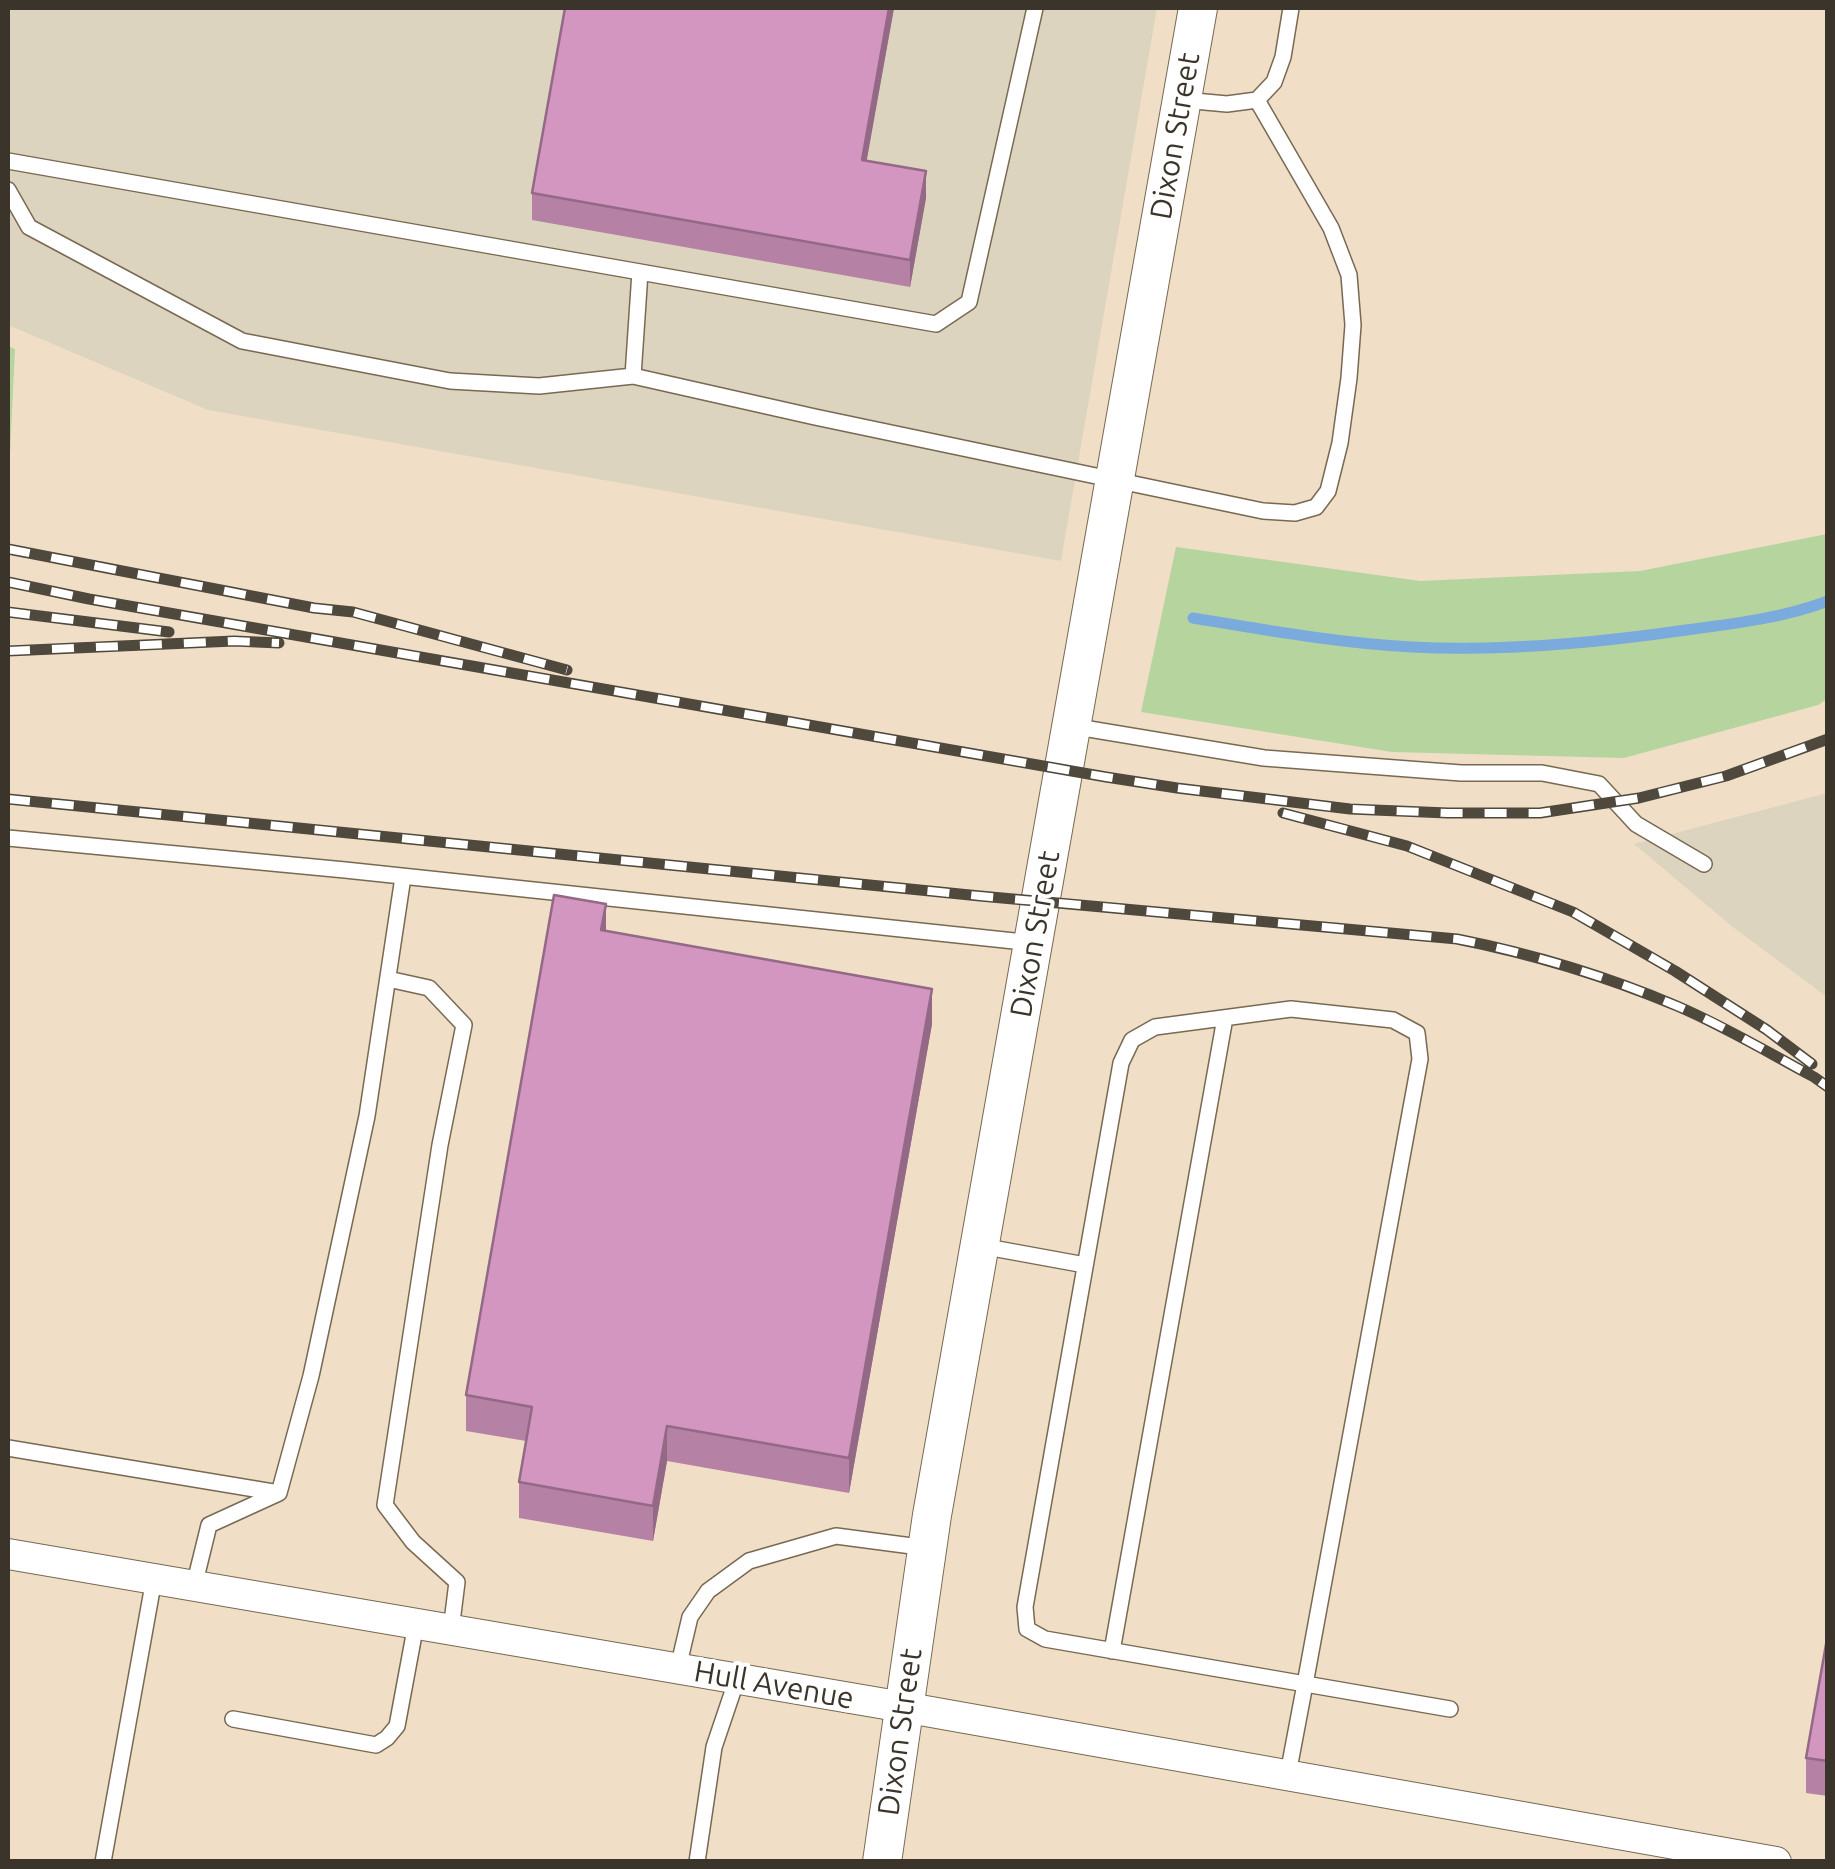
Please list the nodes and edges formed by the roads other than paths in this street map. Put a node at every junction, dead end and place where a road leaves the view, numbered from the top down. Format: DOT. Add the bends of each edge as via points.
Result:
graph roads {
  1 [pos="1034,8"];
  2 [pos="1198,8"];
  3 [pos="1291,8"];
  4 [pos="1182,100"];
  5 [pos="1257,100"];
  6 [pos="8,161"];
  7 [pos="8,190"];
  8 [pos="640,272"];
  9 [pos="634,376"];
  10 [pos="1115,480"];
  11 [pos="1071,726"];
  12 [pos="8,838"];
  13 [pos="1704,864"];
  14 [pos="404,877"];
  15 [pos="1033,944"];
  16 [pos="388,979"];
  17 [pos="1225,1018"];
  18 [pos="979,1246"];
  19 [pos="1085,1265"];
  20 [pos="8,1448"];
  21 [pos="279,1493"];
  22 [pos="927,1548"];
  23 [pos="8,1554"];
  24 [pos="154,1579"];
  25 [pos="194,1586"];
  26 [pos="416,1624"];
  27 [pos="451,1630"];
  28 [pos="1112,1651"];
  29 [pos="678,1668"];
  30 [pos="737,1679"];
  31 [pos="1305,1684"];
  32 [pos="903,1707"];
  33 [pos="1450,1709"];
  34 [pos="234,1719"];
  35 [pos="1288,1774"];
  36 [pos="103,1862"];
  37 [pos="697,1862"];
  38 [pos="882,1862"];
  39 [pos="1776,1862"];
  1 -- 8 [label="lane" via="970,302 936,324"];
  2 -- 4 [label="street, Dixon Street"];
  3 -- 5 [label="lane" via="1274,82"];
  4 -- 5 [label="lane"];
  4 -- 10 [label="street, Dixon Street"];
  5 -- 10 [label="lane" via="1331,228 1349,274 1350,378 1328,491 1316,507 1295,513"];
  6 -- 8 [label="lane"];
  7 -- 9 [label="lane" via="29,227 242,341 450,381 539,386"];
  8 -- 9 [label="lane"];
  9 -- 10 [label="lane"];
  10 -- 11 [label="street, Dixon Street"];
  11 -- 13 [label="lane" via="1264,758 1461,773 1542,772 1599,784 1636,824"];
  11 -- 15 [label="street, Dixon Street"];
  12 -- 14 [label="lane"];
  14 -- 15 [label="lane"];
  14 -- 16 [label="lane"];
  15 -- 18 [label="street, Dixon Street"];
  16 -- 21 [label="lane" via="367,1116"];
  16 -- 27 [label="lane" via="429,988 464,1025 385,1505 457,1582"];
  17 -- 19 [label="lane" via="1155,1026 1132,1040 1121,1063"];
  17 -- 28 [label="lane"];
  17 -- 31 [label="lane" via="1291,1009 1393,1020 1417,1033 1419,1046"];
  18 -- 19 [label="lane"];
  18 -- 22 [label="street, Dixon Street"];
  19 -- 28 [label="lane" via="1027,1628 1044,1639"];
  20 -- 21 [label="lane"];
  21 -- 25 [label="lane" via="209,1524"];
  22 -- 29 [label="lane" via="836,1536 749,1560 708,1591 690,1617"];
  22 -- 32 [label="street, Dixon Street"];
  23 -- 24 [label="street, Hull Avenue"];
  24 -- 25 [label="street, Hull Avenue"];
  24 -- 36 [label="lane"];
  25 -- 26 [label="street, Hull Avenue"];
  26 -- 27 [label="street, Hull Avenue"];
  26 -- 34 [label="lane" via="397,1726 376,1745"];
  27 -- 29 [label="street, Hull Avenue"];
  28 -- 31 [label="lane"];
  29 -- 30 [label="street, Hull Avenue"];
  30 -- 32 [label="street, Hull Avenue"];
  30 -- 37 [label="lane" via="714,1747"];
  31 -- 33 [label="lane"];
  31 -- 35 [label="lane"];
  32 -- 35 [label="street, Hull Avenue"];
  32 -- 38 [label="street, Dixon Street"];
  35 -- 39 [label="street, Hull Avenue"];
}
